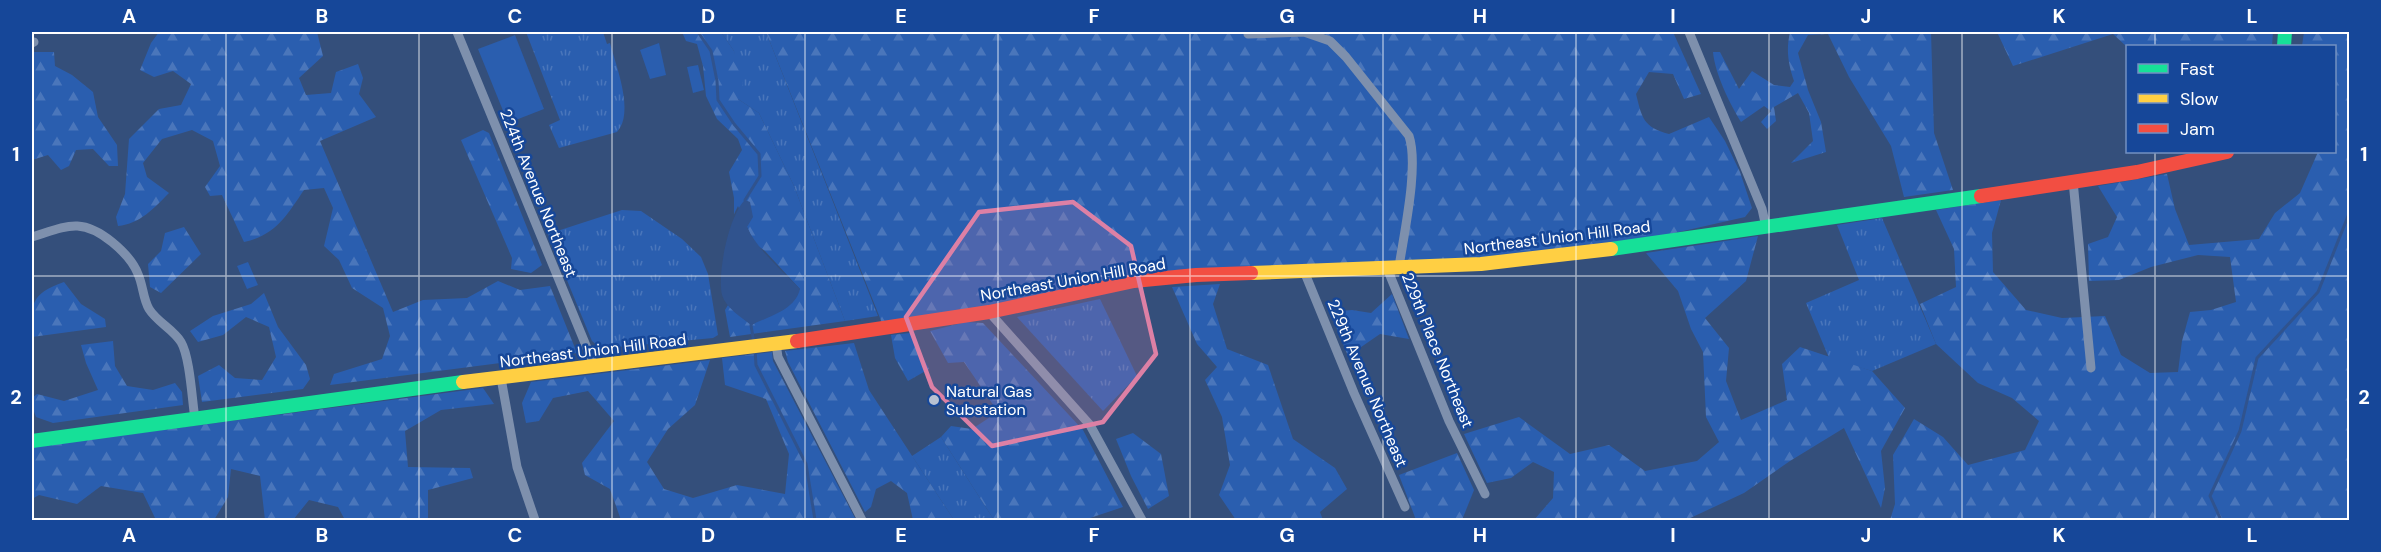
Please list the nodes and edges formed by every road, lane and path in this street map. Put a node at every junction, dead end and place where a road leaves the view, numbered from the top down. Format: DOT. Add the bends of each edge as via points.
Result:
graph roads {
  1 [pos="457,32"];
  2 [pos="1689,32"];
  3 [pos="1248,34"];
  4 [pos="2224,153"];
  5 [pos="2073,181"];
  6 [pos="1766,227"];
  7 [pos="32,237"];
  8 [pos="1399,267"];
  9 [pos="1304,271"];
  10 [pos="988,312"];
  11 [pos="776,344"];
  12 [pos="594,365"];
  13 [pos="2091,368"];
  14 [pos="501,378"];
  15 [pos="195,419"];
  16 [pos="32,441"];
  17 [pos="1485,494"];
  18 [pos="1405,507"];
  19 [pos="535,520"];
  20 [pos="862,520"];
  21 [pos="1142,520"];
  1 -- 12 [label="street, 224th Avenue Northeast"];
  2 -- 6 [label="street"];
  3 -- 8 [label="street, 229th Place Northeast" via="1304,32 1330,41 1409,136 1412,168"];
  4 -- 5 [label="street, Northeast Union Hill Road"];
  5 -- 6 [label="street, Northeast Union Hill Road"];
  5 -- 13 [label="street"];
  6 -- 8 [label="street, Northeast Union Hill Road" via="1524,260"];
  7 -- 15 [label="street" via="59,228 90,227 133,263 149,308 185,351"];
  8 -- 9 [label="street, Northeast Union Hill Road"];
  8 -- 17 [label="street, 229th Place Northeast" via="1389,273 1392,284 1449,421"];
  9 -- 10 [label="street, Northeast Union Hill Road" via="1134,281"];
  9 -- 18 [label="street, 229th Avenue Northeast"];
  10 -- 11 [label="street, Northeast Union Hill Road"];
  10 -- 21 [label="street" via="1090,425"];
  11 -- 12 [label="street, Northeast Union Hill Road"];
  11 -- 20 [label="street" via="778,357"];
  12 -- 14 [label="street, Northeast Union Hill Road"];
  14 -- 15 [label="street, Northeast Union Hill Road"];
  14 -- 19 [label="street" via="517,466"];
  15 -- 16 [label="street, Northeast Union Hill Road"];
}
